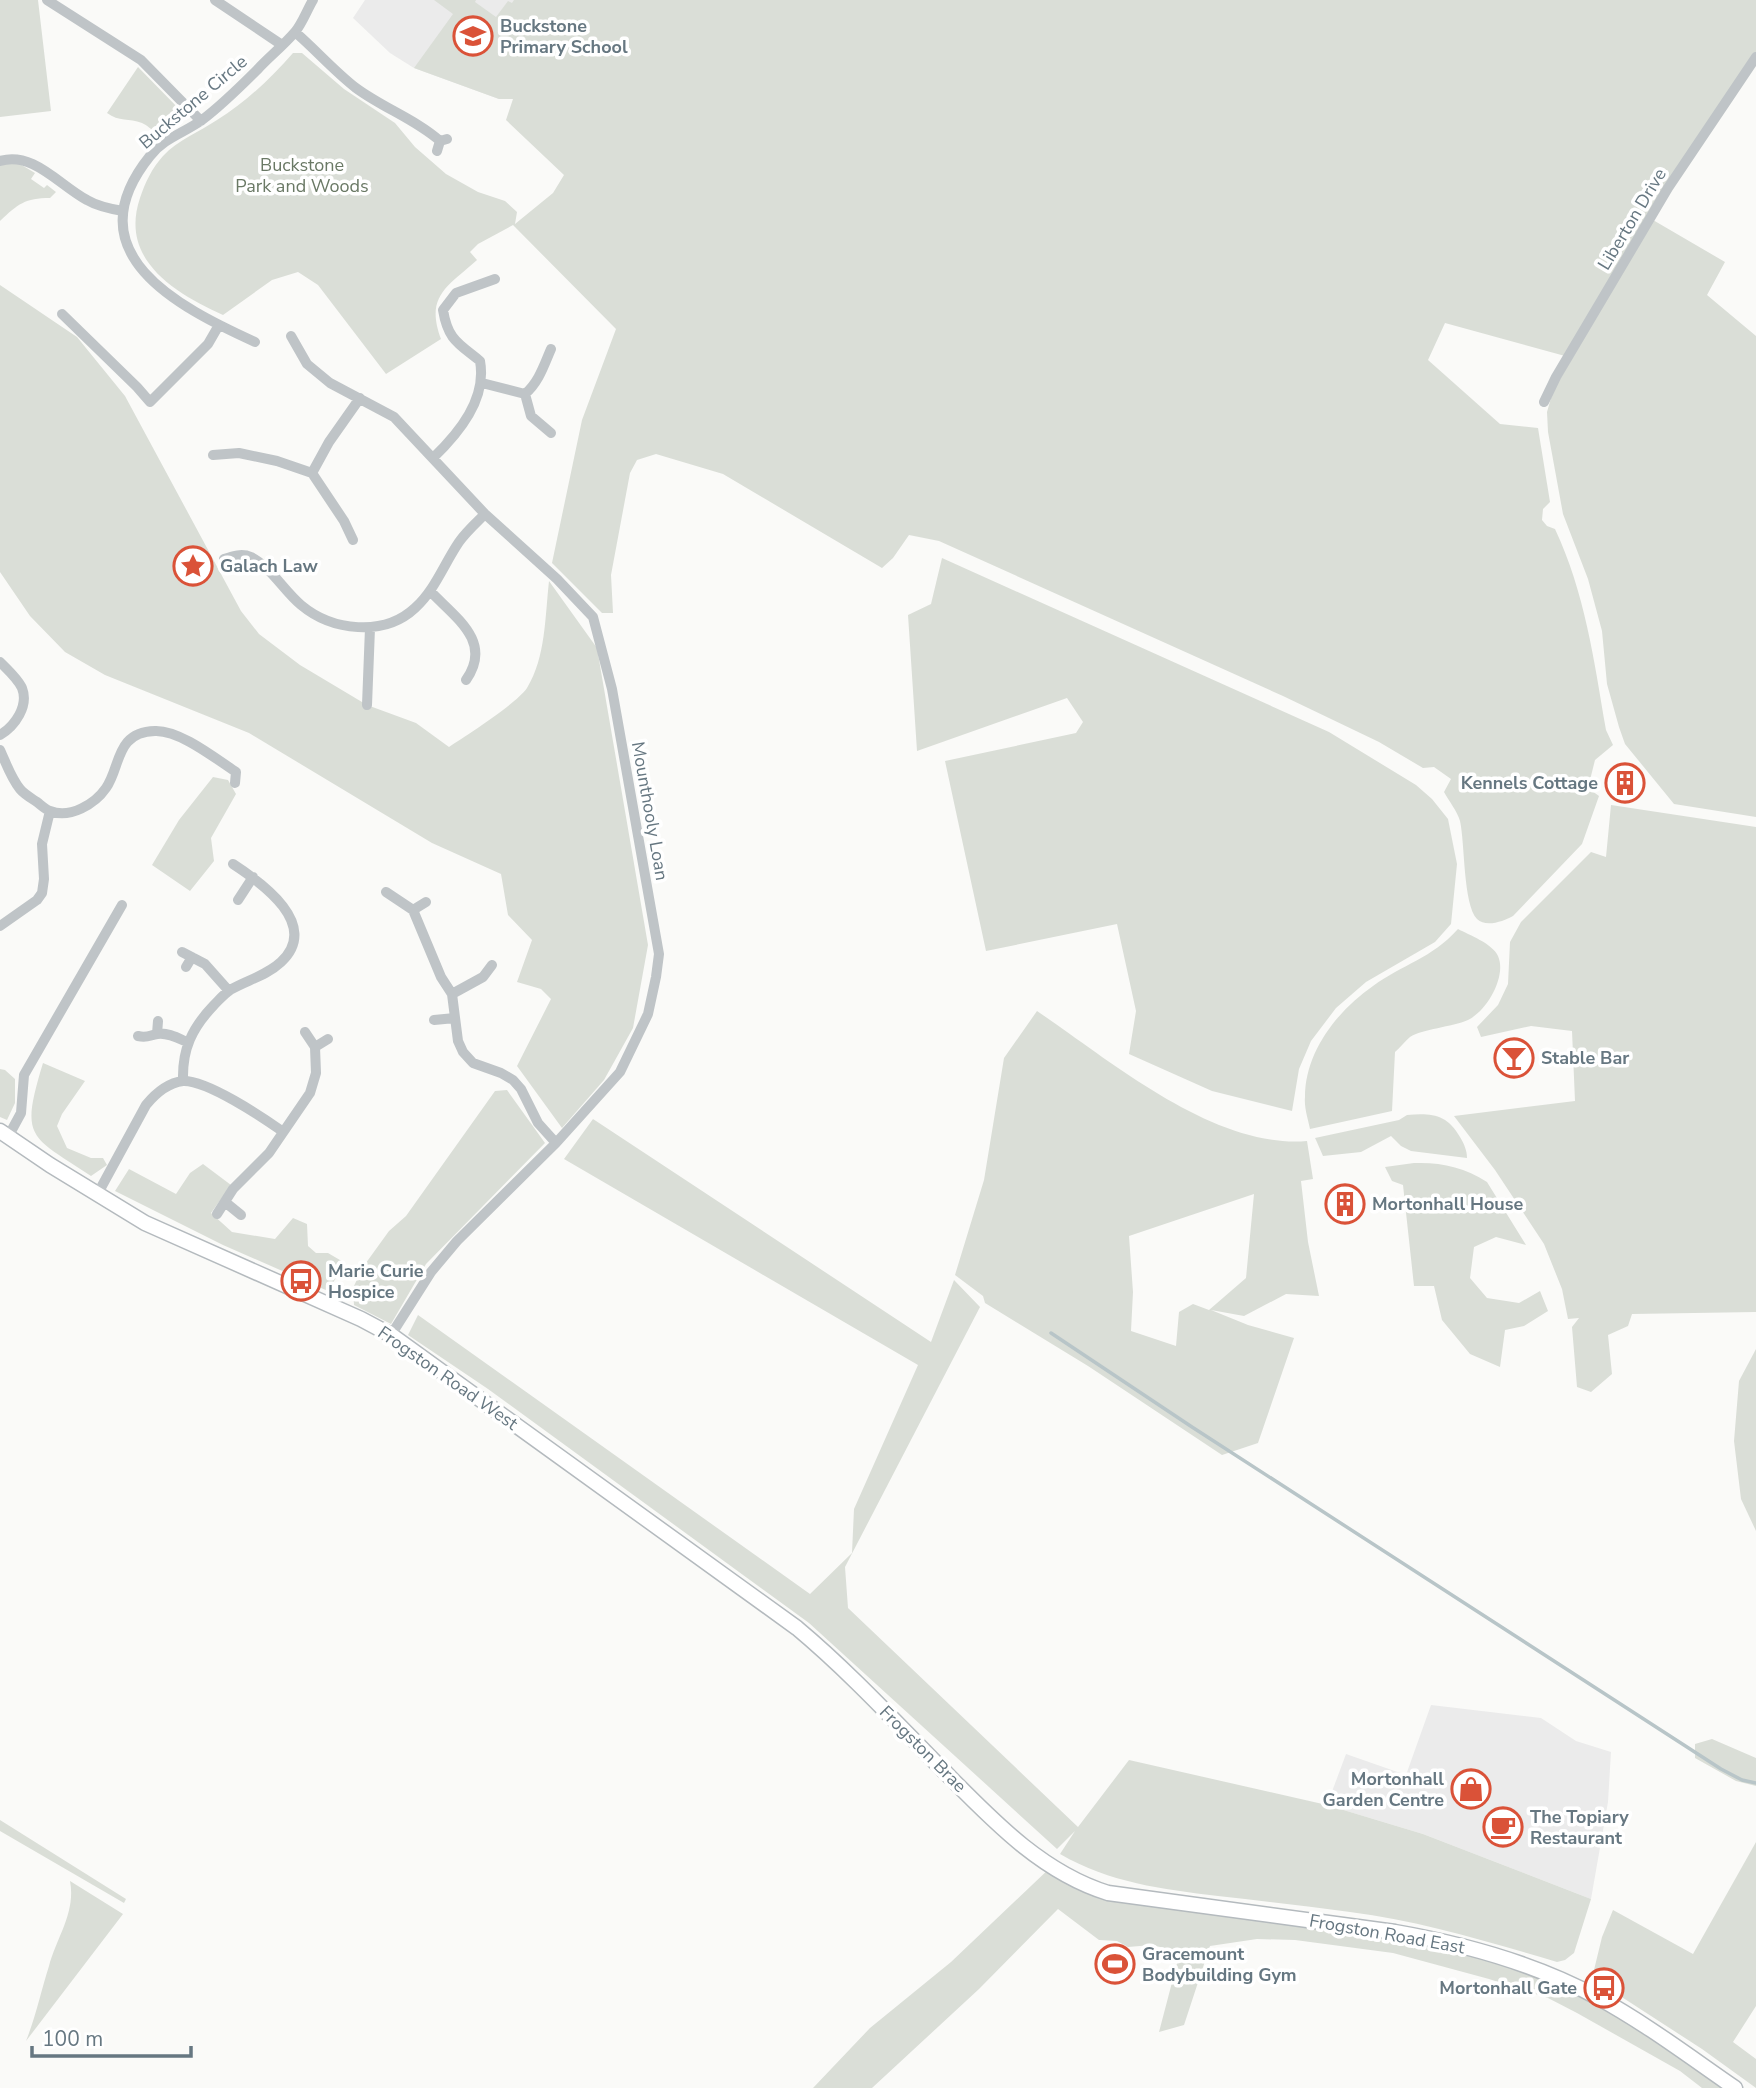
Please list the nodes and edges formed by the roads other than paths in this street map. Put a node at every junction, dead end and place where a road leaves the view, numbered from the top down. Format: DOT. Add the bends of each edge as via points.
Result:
graph roads {
  1 [pos="47,0"];
  2 [pos="215,0"];
  3 [pos="313,0"];
  4 [pos="295,32"];
  5 [pos="282,45"];
  6 [pos="1756,57"];
  7 [pos="201,121"];
  8 [pos="441,143"];
  9 [pos="0,161"];
  10 [pos="123,211"];
  11 [pos="495,279"];
  12 [pos="62,314"];
  13 [pos="219,325"];
  14 [pos="291,336"];
  15 [pos="256,342"];
  16 [pos="551,349"];
  17 [pos="482,383"];
  18 [pos="525,394"];
  19 [pos="359,398"];
  20 [pos="1544,402"];
  21 [pos="551,433"];
  22 [pos="213,455"];
  23 [pos="433,458"];
  24 [pos="312,473"];
  25 [pos="485,514"];
  26 [pos="353,540"];
  27 [pos="225,559"];
  28 [pos="431,592"];
  29 [pos="370,628"];
  30 [pos="0,662"];
  31 [pos="466,680"];
  32 [pos="367,705"];
  33 [pos="0,735"];
  34 [pos="0,750"];
  35 [pos="235,783"];
  36 [pos="50,811"];
  37 [pos="233,864"];
  38 [pos="253,877"];
  39 [pos="386,892"];
  40 [pos="238,900"];
  41 [pos="426,902"];
  42 [pos="122,905"];
  43 [pos="413,910"];
  44 [pos="0,926"];
  45 [pos="182,952"];
  46 [pos="192,957"];
  47 [pos="492,965"];
  48 [pos="186,967"];
  49 [pos="229,990"];
  50 [pos="452,994"];
  51 [pos="455,1018"];
  52 [pos="435,1020"];
  53 [pos="158,1021"];
  54 [pos="304,1032"];
  55 [pos="157,1034"];
  56 [pos="138,1036"];
  57 [pos="328,1039"];
  58 [pos="187,1042"];
  59 [pos="315,1047"];
  60 [pos="183,1081"];
  61 [pos="282,1131"];
  62 [pos="4,1134"];
  63 [pos="556,1143"];
  64 [pos="97,1195"];
  65 [pos="225,1202"];
  66 [pos="217,1214"];
  67 [pos="241,1215"];
  68 [pos="391,1335"];
  69 [pos="797,1628"];
  70 [pos="1052,1866"];
  71 [pos="1735,2088"];
  1 -- 7 [label="street" via="141,60"];
  2 -- 5 [label="street"];
  3 -- 4 [label="street, Buckstone Circle"];
  4 -- 5 [label="street, Buckstone Circle"];
  4 -- 8 [label="street" via="354,86"];
  5 -- 7 [label="street, Buckstone Circle"];
  6 -- 20 [label="street, Liberton Drive" via="1668,188"];
  7 -- 10 [label="street, Buckstone Circle" via="150,156"];
  9 -- 10 [label="street" via="12,158 33,163 88,201"];
  10 -- 13 [label="street, Buckstone Circle" via="125,242 145,275 189,310"];
  11 -- 17 [label="street" via="456,293 443,310 452,339 480,361"];
  12 -- 13 [label="street" via="150,402 208,344"];
  13 -- 15 [label="street, Buckstone Circle"];
  14 -- 19 [label="street, Mounthooly Loan" via="307,364"];
  16 -- 18 [label="street"];
  17 -- 18 [label="street"];
  17 -- 23 [label="street" via="460,429"];
  18 -- 21 [label="street" via="531,416"];
  19 -- 23 [label="street, Mounthooly Loan" via="394,417"];
  19 -- 24 [label="street"];
  22 -- 24 [label="street" via="239,453"];
  23 -- 25 [label="street, Mounthooly Loan"];
  24 -- 26 [label="street"];
  25 -- 28 [label="street" via="461,539"];
  25 -- 63 [label="street, Mounthooly Loan" via="593,617 612,689 659,954 648,1014 631,1052 610,1086"];
  27 -- 29 [label="street" via="250,557 317,616"];
  28 -- 29 [label="street" via="413,611"];
  28 -- 31 [label="street" via="472,634 473,670"];
  29 -- 32 [label="street"];
  30 -- 33 [label="street" via="21,686 25,701 18,717"];
  34 -- 36 [label="street" via="21,791"];
  35 -- 36 [label="street" via="236,772 184,739 154,730 125,745 106,788 93,800 75,811"];
  36 -- 44 [label="street" via="42,844 42,893"];
  37 -- 38 [label="street"];
  38 -- 40 [label="street"];
  38 -- 49 [label="street" via="290,914 295,938 280,964"];
  39 -- 43 [label="street"];
  41 -- 43 [label="street"];
  42 -- 62 [label="street" via="24,1075 21,1113"];
  43 -- 50 [label="street"];
  45 -- 46 [label="street"];
  46 -- 48 [label="street"];
  46 -- 49 [label="street"];
  47 -- 50 [label="street" via="483,977"];
  49 -- 58 [label="street"];
  50 -- 51 [label="street"];
  51 -- 52 [label="street"];
  51 -- 63 [label="street" via="463,1052 473,1063 513,1080 538,1123"];
  53 -- 55 [label="street"];
  54 -- 59 [label="street"];
  55 -- 56 [label="street"];
  55 -- 58 [label="street"];
  57 -- 59 [label="street"];
  58 -- 60 [label="street"];
  59 -- 61 [label="street" via="313,1085"];
  60 -- 61 [label="street" via="237,1102"];
  60 -- 64 [label="street" via="153,1097"];
  61 -- 65 [label="street" via="270,1153"];
  62 -- 64 [label="main road, Frogston Road West"];
  63 -- 68 [label="street, Mounthooly Loan" via="457,1241"];
  64 -- 68 [label="main road, Frogston Road West" via="145,1223"];
  65 -- 66 [label="street"];
  65 -- 67 [label="street"];
  68 -- 69 [label="main road, Frogston Road West"];
  69 -- 70 [label="main road, Frogston Brae" via="999,1826"];
  70 -- 71 [label="main road, Frogston Road East" via="1108,1893 1408,1934 1533,1969 1599,1998"];
}
